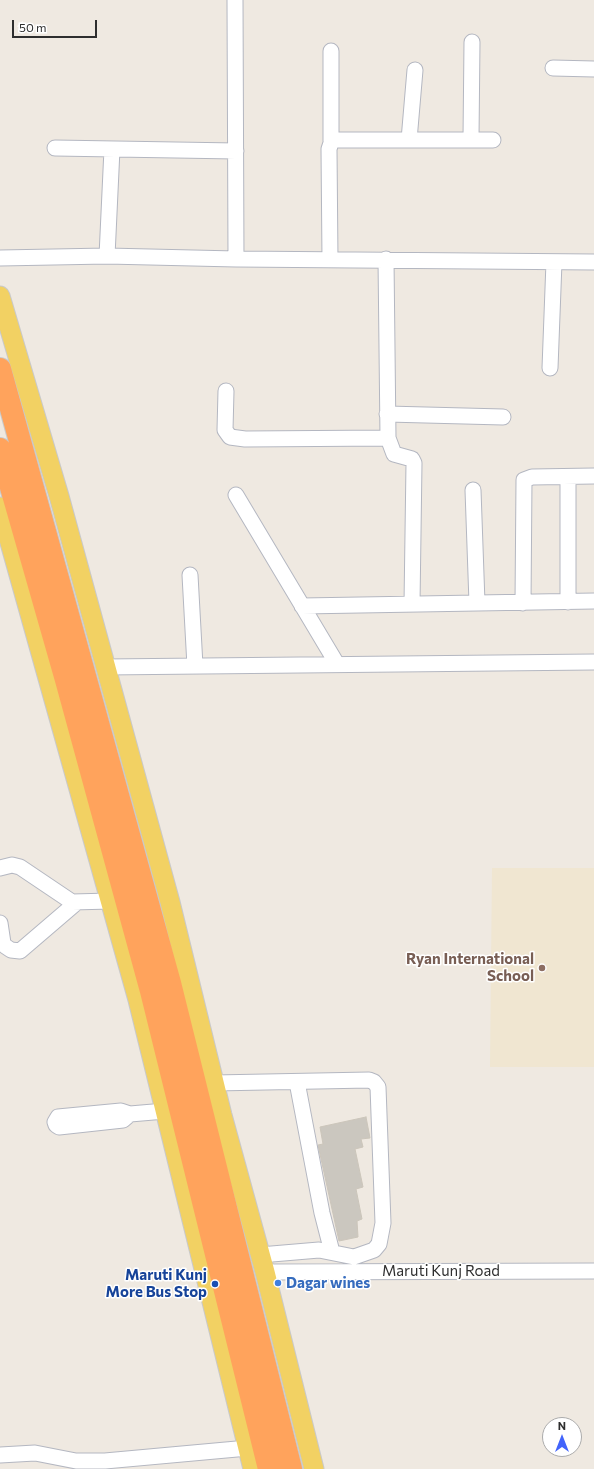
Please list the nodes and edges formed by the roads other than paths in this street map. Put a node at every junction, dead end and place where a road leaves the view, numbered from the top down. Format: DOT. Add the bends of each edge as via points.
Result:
graph roads {
  1 [pos="235,0"];
  2 [pos="472,42"];
  3 [pos="331,51"];
  4 [pos="553,68"];
  5 [pos="594,69"];
  6 [pos="415,70"];
  7 [pos="471,138"];
  8 [pos="409,140"];
  9 [pos="492,140"];
  10 [pos="331,141"];
  11 [pos="55,148"];
  12 [pos="112,149"];
  13 [pos="236,151"];
  14 [pos="107,256"];
  15 [pos="0,258"];
  16 [pos="236,259"];
  17 [pos="386,259"];
  18 [pos="330,260"];
  19 [pos="554,262"];
  20 [pos="594,262"];
  21 [pos="0,296"];
  22 [pos="0,368"];
  23 [pos="550,368"];
  24 [pos="226,392"];
  25 [pos="387,414"];
  26 [pos="503,417"];
  27 [pos="388,438"];
  28 [pos="0,449"];
  29 [pos="594,476"];
  30 [pos="568,477"];
  31 [pos="473,490"];
  32 [pos="236,495"];
  33 [pos="0,507"];
  34 [pos="190,575"];
  35 [pos="594,601"];
  36 [pos="568,602"];
  37 [pos="477,603"];
  38 [pos="523,603"];
  39 [pos="412,604"];
  40 [pos="302,606"];
  41 [pos="594,662"];
  42 [pos="337,664"];
  43 [pos="195,666"];
  44 [pos="105,667"];
  45 [pos="0,868"];
  46 [pos="111,901"];
  47 [pos="76,903"];
  48 [pos="0,923"];
  49 [pos="297,1082"];
  50 [pos="214,1083"];
  51 [pos="165,1111"];
  52 [pos="130,1114"];
  53 [pos="332,1252"];
  54 [pos="262,1263"];
  55 [pos="594,1271"];
  56 [pos="248,1448"];
  57 [pos="0,1455"];
  58 [pos="253,1469"];
  59 [pos="269,1469"];
  60 [pos="291,1469"];
  61 [pos="314,1469"];
  1 -- 13 [label="street"];
  2 -- 7 [label="street"];
  3 -- 10 [label="street"];
  4 -- 5 [label="street"];
  6 -- 8 [label="street"];
  7 -- 8 [label="street"];
  7 -- 9 [label="street"];
  8 -- 10 [label="street"];
  10 -- 18 [label="street"];
  11 -- 12 [label="street"];
  12 -- 13 [label="street"];
  12 -- 14 [label="street"];
  13 -- 16 [label="street"];
  14 -- 15 [label="street"];
  14 -- 16 [label="street"];
  16 -- 18 [label="street"];
  17 -- 18 [label="street"];
  17 -- 19 [label="street"];
  17 -- 25 [label="street"];
  19 -- 20 [label="street"];
  19 -- 23 [label="street"];
  21 -- 44 [label="main road" via="59,496"];
  22 -- 60 [label="highway" via="170,983"];
  24 -- 27 [label="street" via="225,430 230,437"];
  25 -- 26 [label="street"];
  25 -- 27 [label="street"];
  27 -- 39 [label="street" via="394,454 412,459 414,462"];
  28 -- 59 [label="highway" via="151,991"];
  29 -- 30 [label="street"];
  30 -- 36 [label="street"];
  30 -- 38 [label="street" via="532,477 524,480"];
  31 -- 37 [label="street"];
  32 -- 40 [label="street"];
  33 -- 46 [label="main road"];
  34 -- 43 [label="street"];
  35 -- 36 [label="street"];
  36 -- 38 [label="street"];
  37 -- 38 [label="street"];
  37 -- 39 [label="street"];
  39 -- 40 [label="street"];
  40 -- 42 [label="street"];
  41 -- 42 [label="street"];
  42 -- 43 [label="street"];
  43 -- 44 [label="street"];
  44 -- 50 [label="main road" via="170,902"];
  45 -- 47 [label="street" via="12,865 20,867"];
  46 -- 47 [label="street"];
  46 -- 51 [label="main road"];
  47 -- 48 [label="street" via="20,951 10,950 5,946"];
  49 -- 50 [label="street"];
  49 -- 53 [label="street"];
  49 -- 53 [label="street" via="369,1080 378,1087 383,1223 381,1239 374,1250 360,1256"];
  50 -- 54 [label="main road"];
  51 -- 52 [label="street"];
  51 -- 56 [label="main road"];
  53 -- 54 [label="street" via="319,1250"];
  54 -- 55 [label="street, Maruti Kunj Road"];
  54 -- 61 [label="main road"];
  56 -- 57 [label="street" via="104,1461 76,1461 35,1453"];
  56 -- 58 [label="main road"];
}
